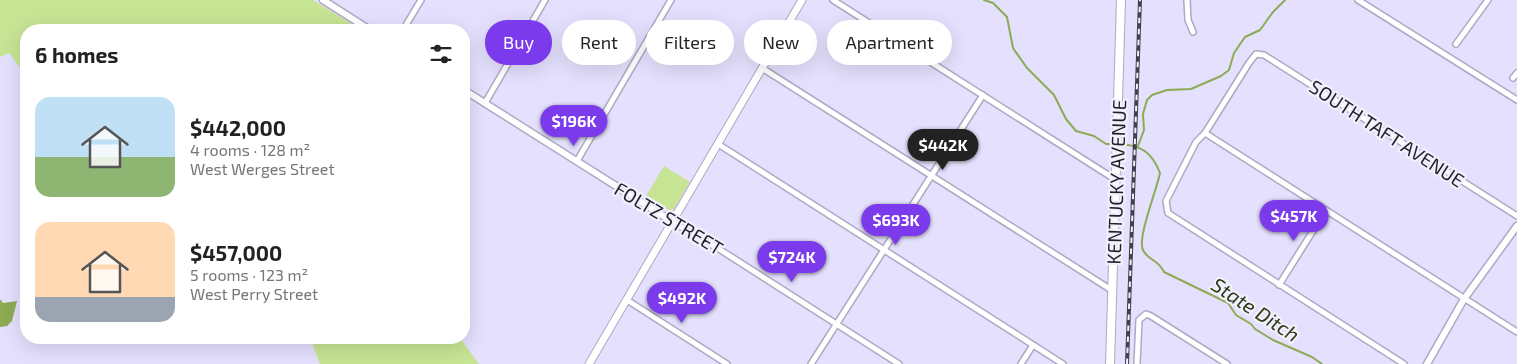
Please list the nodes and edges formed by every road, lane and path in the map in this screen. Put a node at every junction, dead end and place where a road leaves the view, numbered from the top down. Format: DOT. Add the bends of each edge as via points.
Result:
graph roads {
  1 [pos="323,0"];
  2 [pos="421,0"];
  3 [pos="546,0"];
  4 [pos="671,0"];
  5 [pos="802,0"];
  6 [pos="833,0"];
  7 [pos="1121,0"];
  8 [pos="1186,0"];
  9 [pos="1358,0"];
  10 [pos="1488,0"];
  11 [pos="361,24"];
  12 [pos="407,24"];
  13 [pos="1193,32"];
  14 [pos="1456,44"];
  15 [pos="762,68"];
  16 [pos="1517,72"];
  17 [pos="1513,78"];
  18 [pos="470,94"];
  19 [pos="982,95"];
  20 [pos="1517,100"];
  21 [pos="485,103"];
  22 [pos="1205,132"];
  23 [pos="718,144"];
  24 [pos="577,161"];
  25 [pos="931,176"];
  26 [pos="1116,180"];
  27 [pos="1326,210"];
  28 [pos="1517,216"];
  29 [pos="672,222"];
  30 [pos="1517,226"];
  31 [pos="884,250"];
  32 [pos="1279,285"];
  33 [pos="1113,290"];
  34 [pos="1464,299"];
  35 [pos="627,300"];
  36 [pos="837,324"];
  37 [pos="1517,332"];
  38 [pos="1033,345"];
  39 [pos="589,364"];
  40 [pos="727,364"];
  41 [pos="811,364"];
  42 [pos="899,364"];
  43 [pos="1021,364"];
  44 [pos="1063,364"];
  45 [pos="1110,364"];
  46 [pos="1137,364"];
  47 [pos="1227,364"];
  48 [pos="1404,364"];
  49 [pos="1427,364"];
  1 -- 11 [label="street"];
  2 -- 12 [label="street"];
  3 -- 21 [label="street"];
  4 -- 24 [label="street"];
  5 -- 15 [label="main road"];
  6 -- 19 [label="street"];
  7 -- 26 [label="main road, KENTUCKY AVENUE"];
  8 -- 13 [label="street"];
  9 -- 20 [label="street"];
  10 -- 14 [label="street"];
  15 -- 23 [label="main road"];
  15 -- 25 [label="street"];
  16 -- 17 [label="street"];
  18 -- 21 [label="street, FOLTZ STREET"];
  19 -- 25 [label="street"];
  19 -- 26 [label="street"];
  21 -- 24 [label="street, FOLTZ STREET"];
  22 -- 27 [label="street"];
  22 -- 28 [label="street, SOUTH TAFT AVENUE" via="1249,63 1256,54 1264,55"];
  22 -- 32 [label="street" via="1196,142 1166,201 1168,213"];
  23 -- 29 [label="main road"];
  23 -- 31 [label="street"];
  24 -- 29 [label="street, FOLTZ STREET"];
  25 -- 31 [label="street"];
  25 -- 33 [label="street"];
  26 -- 33 [label="main road, KENTUCKY AVENUE"];
  27 -- 32 [label="street"];
  27 -- 34 [label="street"];
  29 -- 35 [label="main road"];
  29 -- 36 [label="street, FOLTZ STREET"];
  30 -- 34 [label="street"];
  31 -- 36 [label="street"];
  31 -- 38 [label="street"];
  32 -- 48 [label="street"];
  33 -- 45 [label="main road, KENTUCKY AVENUE"];
  34 -- 37 [label="street"];
  34 -- 49 [label="street"];
  35 -- 39 [label="main road"];
  35 -- 40 [label="street"];
  36 -- 41 [label="street"];
  36 -- 42 [label="street, FOLTZ STREET"];
  38 -- 43 [label="street"];
  38 -- 44 [label="street"];
  46 -- 47 [label="street" via="1139,320 1143,315 1150,315"];
}
